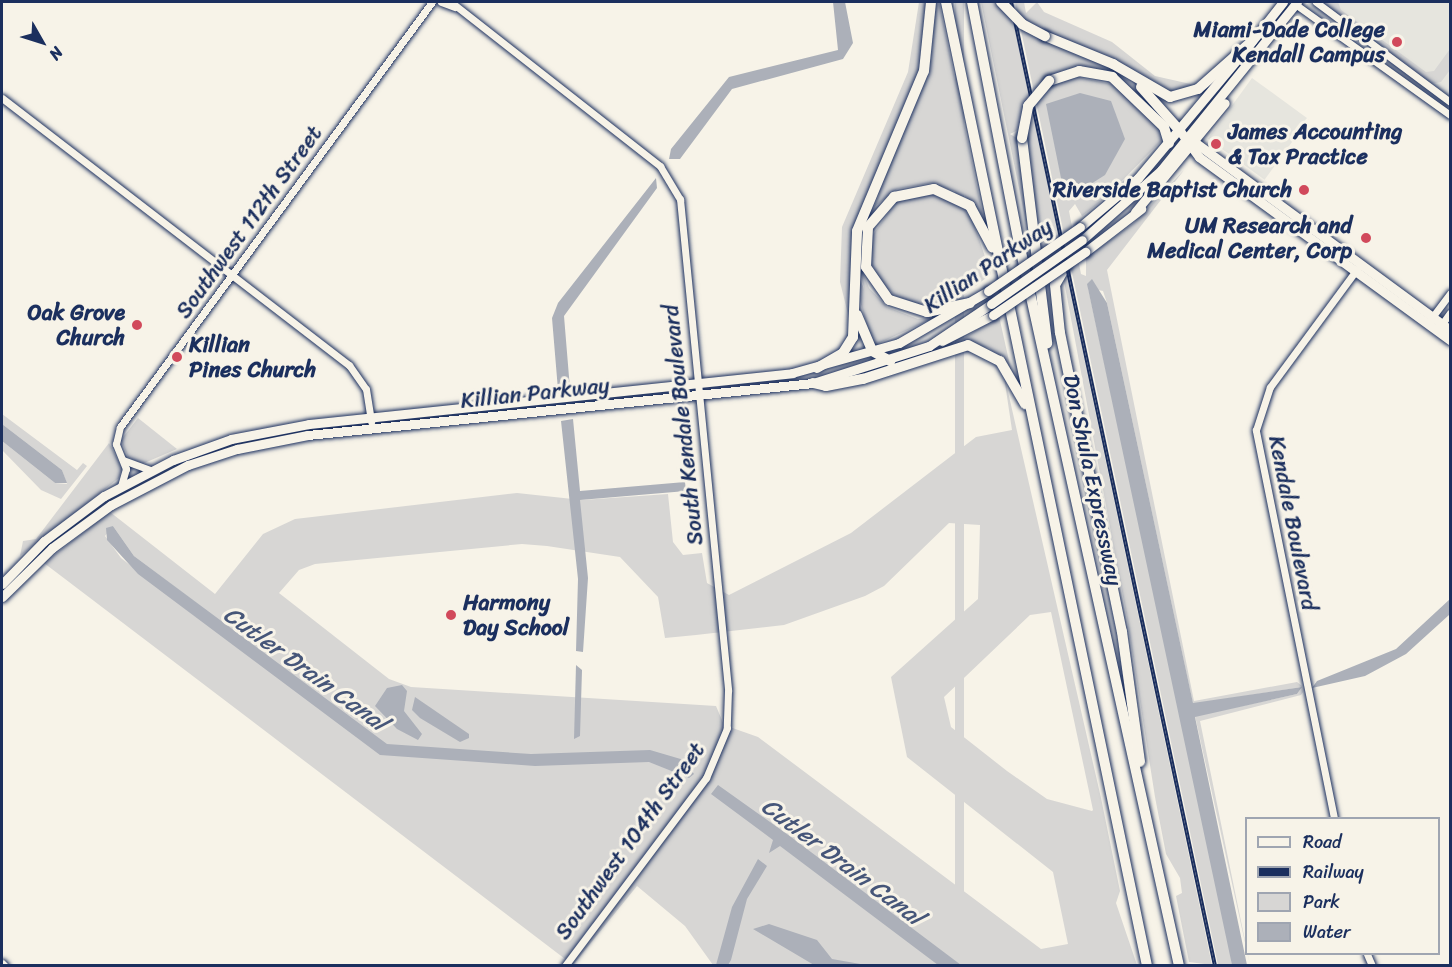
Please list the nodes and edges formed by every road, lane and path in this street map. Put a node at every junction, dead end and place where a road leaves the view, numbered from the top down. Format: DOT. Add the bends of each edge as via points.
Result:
graph roads {
  1 [pos="432,2"];
  2 [pos="440,2"];
  3 [pos="931,2"];
  4 [pos="946,2"];
  5 [pos="972,2"];
  6 [pos="1001,2"];
  7 [pos="1283,2"];
  8 [pos="1316,2"];
  9 [pos="1296,3"];
  10 [pos="453,4"];
  11 [pos="428,10"];
  12 [pos="1252,41"];
  13 [pos="1138,82"];
  14 [pos="2,98"];
  15 [pos="1450,102"];
  16 [pos="1450,116"];
  17 [pos="1188,139"];
  18 [pos="1169,143"];
  19 [pos="1199,157"];
  20 [pos="1135,212"];
  21 [pos="1066,266"];
  22 [pos="1359,267"];
  23 [pos="1001,270"];
  24 [pos="233,274"];
  25 [pos="1450,293"];
  26 [pos="970,303"];
  27 [pos="855,312"];
  28 [pos="1450,313"];
  29 [pos="1430,320"];
  30 [pos="1444,328"];
  31 [pos="1450,340"];
  32 [pos="929,346"];
  33 [pos="874,353"];
  34 [pos="890,361"];
  35 [pos="1047,362"];
  36 [pos="817,368"];
  37 [pos="813,382"];
  38 [pos="698,385"];
  39 [pos="699,396"];
  40 [pos="1027,406"];
  41 [pos="370,417"];
  42 [pos="372,429"];
  43 [pos="123,460"];
  44 [pos="150,470"];
  45 [pos="121,486"];
  46 [pos="2,584"];
  47 [pos="2,597"];
  48 [pos="725,667"];
  49 [pos="1141,793"];
  50 [pos="1334,817"];
  51 [pos="565,966"];
  52 [pos="1147,966"];
  53 [pos="1179,966"];
  1 -- 11 [label="street, Southwest 112th Street"];
  2 -- 10 [label="street"];
  2 -- 11 [label="street, Southwest 112th Street"];
  3 -- 27 [label="highway" via="921,80 857,231"];
  4 -- 23 [label="highway"];
  5 -- 35 [label="highway, Don Shula Expressway"];
  6 -- 13 [label="highway, bridge" via="1017,20 1113,64"];
  7 -- 12 [label="main road"];
  8 -- 15 [label="street"];
  9 -- 16 [label="street"];
  9 -- 17 [label="main road"];
  10 -- 38 [label="street, South Kendale Boulevard" via="672,181 680,199"];
  11 -- 24 [label="street, Southwest 112th Street"];
  12 -- 13 [label="highway" via="1186,94 1162,95"];
  12 -- 17 [label="main road"];
  13 -- 17 [label="highway"];
  14 -- 24 [label="street"];
  17 -- 18 [label="main road"];
  17 -- 19 [label="main road"];
  17 -- 20 [label="main road"];
  17 -- 22 [label="main road"];
  17 -- 32 [label="main road, Killian Parkway, bridge" via="1133,199 1082,240"];
  18 -- 26 [label="main road, Killian Parkway, bridge" via="1124,192"];
  18 -- 35 [label="highway, bridge" via="1166,130 1112,78 1079,70 1049,81 1028,106 1022,138"];
  19 -- 20 [label="main road" via="1187,160"];
  19 -- 22 [label="main road"];
  20 -- 21 [label="main road, bridge"];
  21 -- 32 [label="main road, bridge" via="993,315"];
  21 -- 49 [label="highway" via="1055,285 1060,333 1122,632"];
  22 -- 29 [label="main road"];
  22 -- 50 [label="street, Kendale Boulevard" via="1266,393 1256,430"];
  23 -- 26 [label="highway" via="982,222 953,195 913,189 879,210 865,237 864,257 882,294 916,312"];
  23 -- 40 [label="highway"];
  24 -- 41 [label="street" via="354,370 366,389"];
  24 -- 43 [label="street, Southwest 112th Street" via="118,431"];
  25 -- 29 [label="street"];
  26 -- 33 [label="main road, Killian Parkway" via="931,329"];
  27 -- 33 [label="highway"];
  27 -- 36 [label="highway" via="847,348"];
  28 -- 30 [label="street"];
  29 -- 30 [label="main road"];
  30 -- 31 [label="main road"];
  32 -- 34 [label="main road, Killian Parkway"];
  33 -- 34 [label="highway"];
  33 -- 36 [label="main road, Killian Parkway"];
  34 -- 37 [label="main road, Killian Parkway"];
  35 -- 49 [label="highway, Don Shula Expressway"];
  36 -- 38 [label="main road, Killian Parkway"];
  37 -- 39 [label="main road, Killian Parkway"];
  37 -- 40 [label="highway" via="826,386 863,379 968,345 1000,361"];
  38 -- 39 [label="street, South Kendale Boulevard"];
  38 -- 41 [label="main road, Killian Parkway"];
  39 -- 42 [label="main road, Killian Parkway"];
  39 -- 48 [label="street, South Kendale Boulevard"];
  40 -- 52 [label="highway"];
  41 -- 42 [label="street"];
  41 -- 44 [label="main road, Killian Parkway" via="253,434"];
  42 -- 47 [label="main road, Killian Parkway" via="262,442 163,477 79,527"];
  43 -- 44 [label="street"];
  43 -- 45 [label="street, Southwest 112th Street"];
  44 -- 45 [label="main road, Killian Parkway"];
  45 -- 46 [label="main road, Killian Parkway" via="57,530"];
  48 -- 51 [label="street, Southwest 104th Street" via="729,718 716,762"];
  49 -- 53 [label="highway, Don Shula Expressway"];
}
